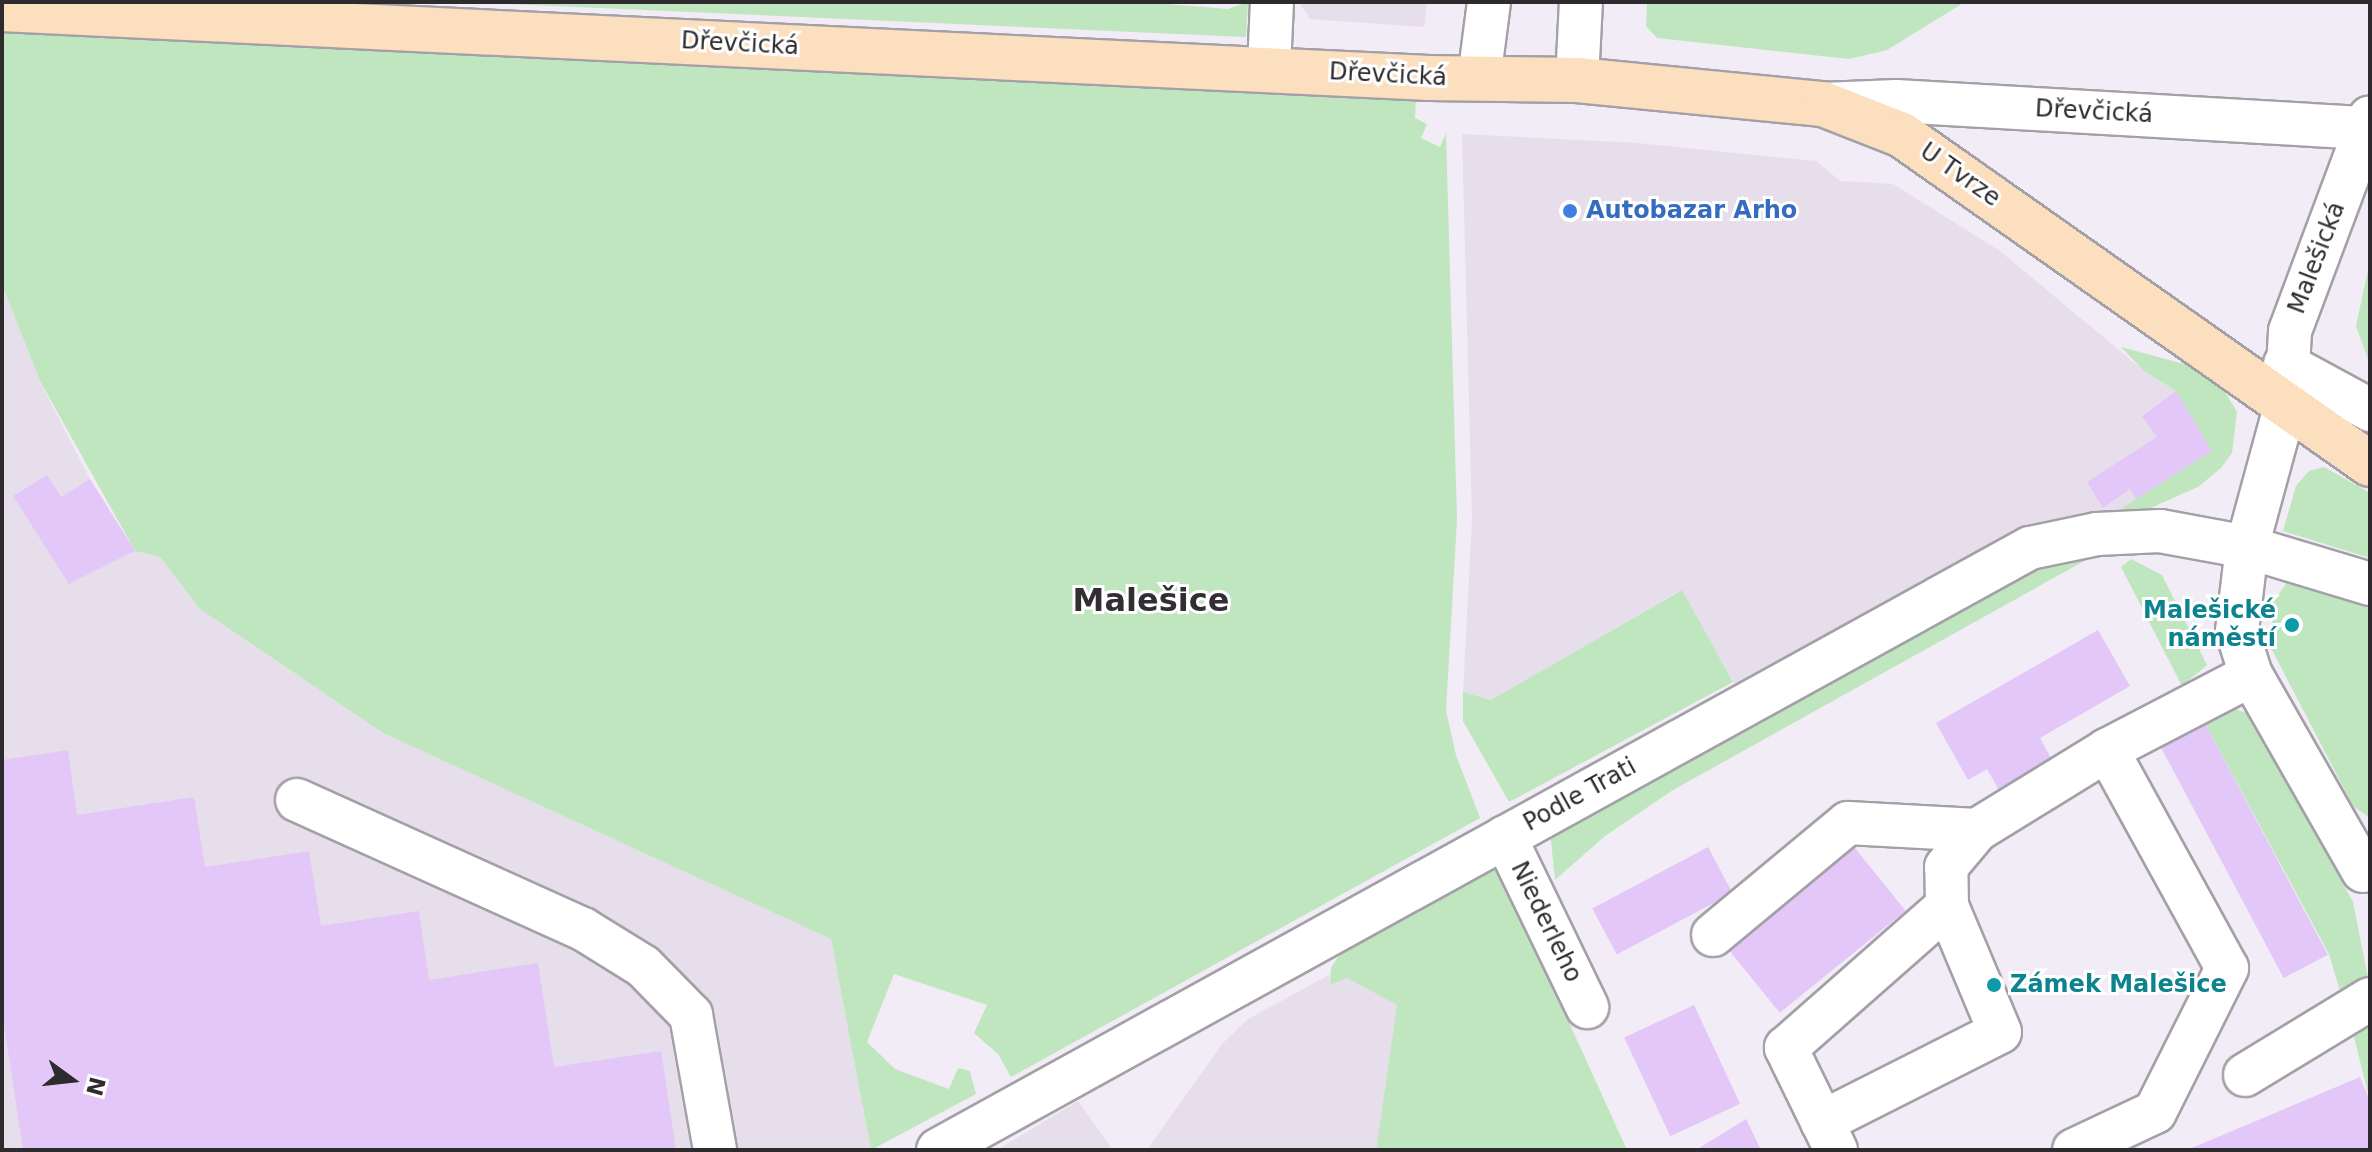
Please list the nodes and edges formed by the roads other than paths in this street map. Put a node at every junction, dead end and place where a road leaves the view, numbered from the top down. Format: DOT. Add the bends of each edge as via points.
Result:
graph roads {
  1 [pos="1272,2"];
  2 [pos="1489,2"];
  3 [pos="1581,2"];
  4 [pos="2,9"];
  5 [pos="1269,68"];
  6 [pos="1479,79"];
  7 [pos="1577,80"];
  8 [pos="1823,104"];
  9 [pos="2368,122"];
  10 [pos="2285,383"];
  11 [pos="2370,410"];
  12 [pos="2370,464"];
  13 [pos="2247,547"];
  14 [pos="2370,584"];
  15 [pos="2251,675"];
  16 [pos="2107,750"];
  17 [pos="297,800"];
  18 [pos="1977,830"];
  19 [pos="1505,837"];
  20 [pos="2368,877"];
  21 [pos="1947,906"];
  22 [pos="1713,935"];
  23 [pos="2370,999"];
  24 [pos="1587,1007"];
  25 [pos="2245,1075"];
  26 [pos="1829,1136"];
  27 [pos="715,1150"];
  28 [pos="938,1150"];
  29 [pos="2074,1150"];
  1 -- 5 [label="street"];
  2 -- 6 [label="street"];
  3 -- 7 [label="street"];
  4 -- 5 [label="main road, Dřevčická"];
  5 -- 6 [label="main road, Dřevčická"];
  6 -- 7 [label="main road, U Tvrze"];
  7 -- 8 [label="main road, U Tvrze"];
  8 -- 9 [label="street, Dřevčická" via="1896,101"];
  8 -- 10 [label="main road, U Tvrze" via="1902,135"];
  9 -- 10 [label="street, Malešická" via="2290,331"];
  10 -- 11 [label="street"];
  10 -- 12 [label="main road, U Tvrze"];
  10 -- 13 [label="street"];
  13 -- 14 [label="street"];
  13 -- 15 [label="street" via="2237,631"];
  13 -- 19 [label="street, Podle Trati" via="2141,530 2030,548"];
  15 -- 16 [label="street"];
  15 -- 20 [label="street"];
  16 -- 18 [label="street"];
  16 -- 29 [label="street" via="2227,968 2155,1112"];
  17 -- 27 [label="street" via="583,929 643,966 691,1015"];
  18 -- 21 [label="street" via="1946,867"];
  18 -- 22 [label="street" via="1848,823"];
  19 -- 24 [label="street, Niederleho"];
  19 -- 28 [label="street, Podle Trati"];
  21 -- 26 [label="street" via="1786,1048"];
  21 -- 26 [label="street" via="2000,1032"];
  23 -- 25 [label="street"];
}
